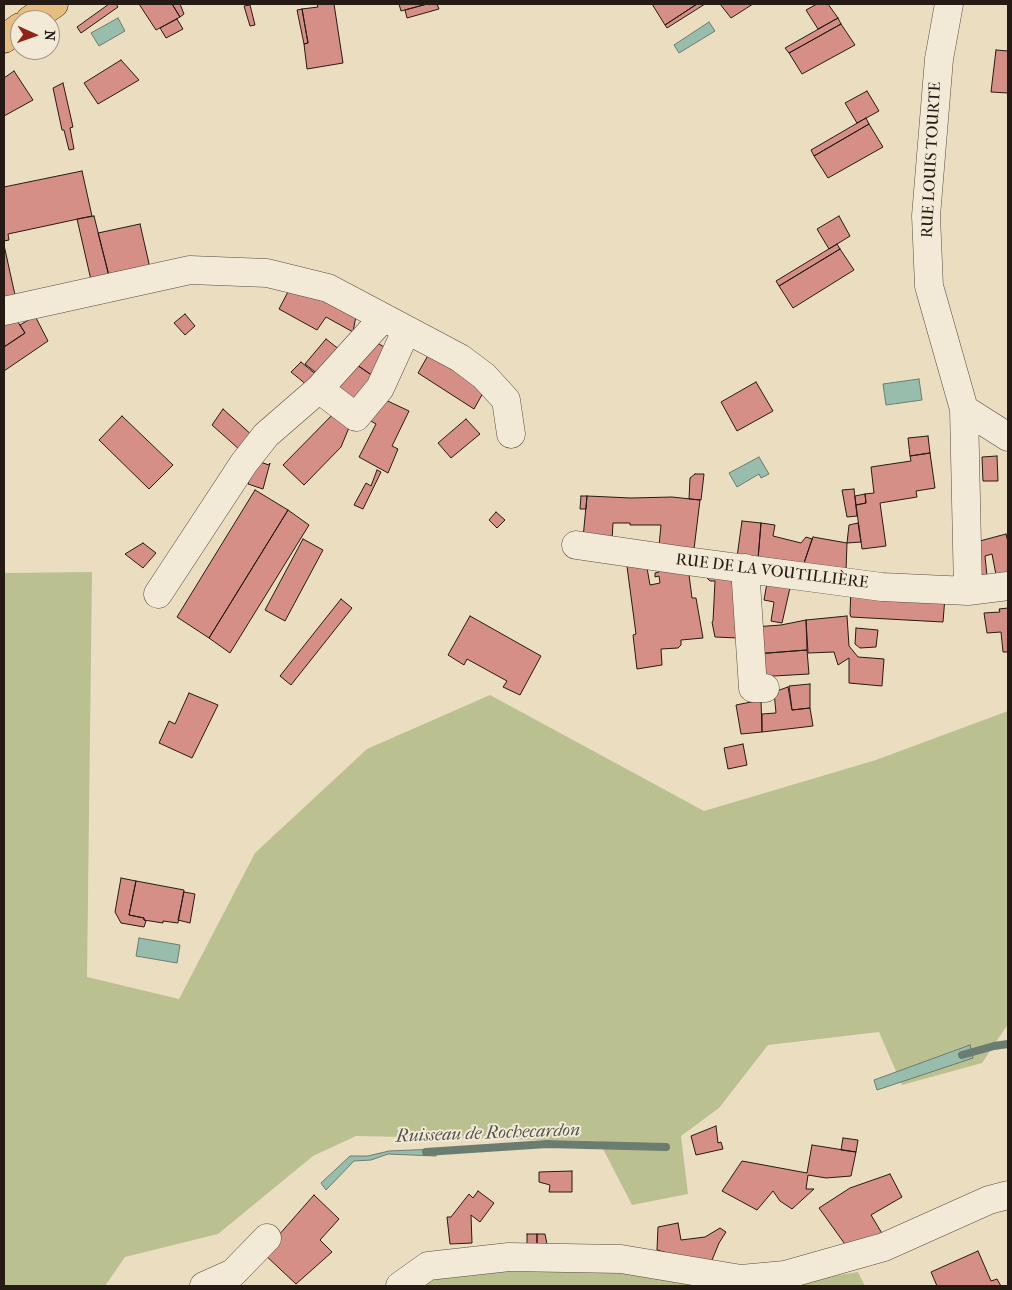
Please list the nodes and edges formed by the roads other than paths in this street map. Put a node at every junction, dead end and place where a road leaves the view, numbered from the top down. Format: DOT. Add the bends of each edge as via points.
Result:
graph roads {
  1 [pos="949,4"];
  2 [pos="4,311"];
  3 [pos="395,324"];
  4 [pos="319,389"];
  5 [pos="964,409"];
  6 [pos="511,434"];
  7 [pos="1008,437"];
  8 [pos="576,545"];
  9 [pos="745,568"];
  10 [pos="1008,586"];
  11 [pos="968,591"];
  12 [pos="158,594"];
  13 [pos="765,688"];
  14 [pos="1008,1195"];
  15 [pos="267,1238"];
  16 [pos="204,1286"];
  17 [pos="400,1286"];
  1 -- 5 [label="street, RUE LOUIS TOURTE" via="939,60 926,216 930,286"];
  2 -- 3 [label="street" via="190,270 267,273 328,288"];
  3 -- 4 [label="street"];
  3 -- 4 [label="street" via="380,388 356,417"];
  3 -- 6 [label="street" via="460,358 484,376 506,400"];
  4 -- 12 [label="street" via="266,435"];
  5 -- 7 [label="street"];
  5 -- 11 [label="street, RUE LOUIS TOURTE"];
  8 -- 9 [label="street, RUE DE LA VOUTILLIÈRE"];
  9 -- 11 [label="street, RUE DE LA VOUTILLIÈRE" via="882,587"];
  9 -- 13 [label="street" via="753,688"];
  10 -- 11 [label="street, RUE DE LA VOUTILLIÈRE"];
  14 -- 17 [label="street" via="989,1200 884,1247 785,1275 741,1279 621,1259 509,1257 428,1266"];
  15 -- 16 [label="street" via="233,1273"];
}
